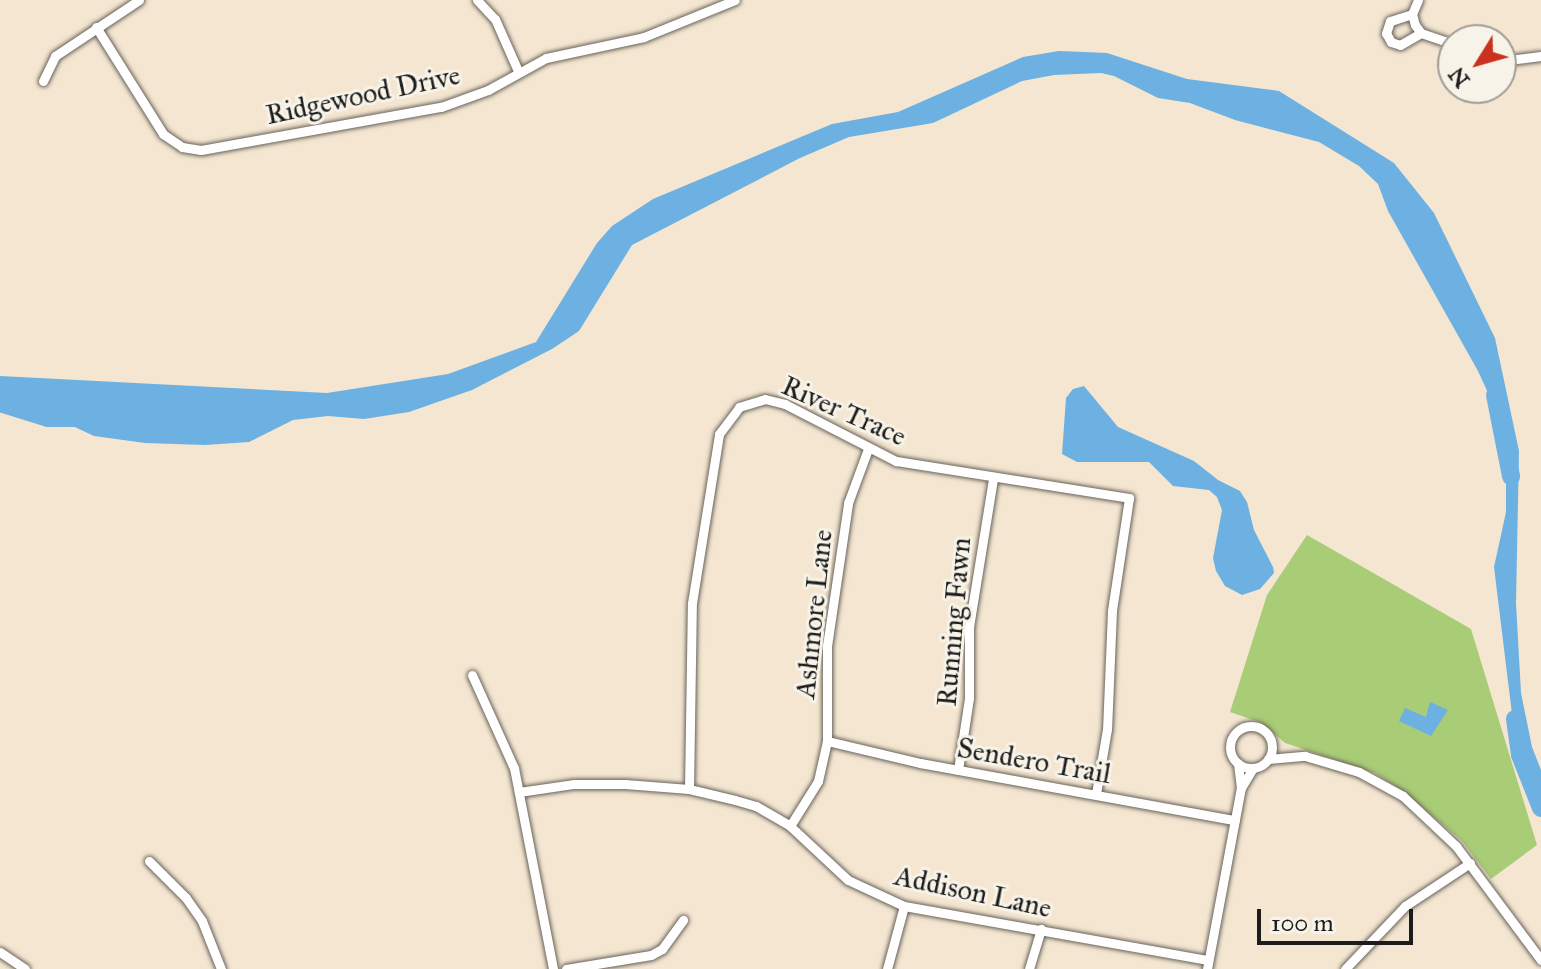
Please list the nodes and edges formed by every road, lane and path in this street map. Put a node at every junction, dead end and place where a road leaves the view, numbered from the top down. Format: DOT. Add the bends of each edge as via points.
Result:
graph roads {
  1 [pos="139,0"];
  2 [pos="477,0"];
  3 [pos="735,0"];
  4 [pos="1418,0"];
  5 [pos="1412,14"];
  6 [pos="96,27"];
  7 [pos="1421,33"];
  8 [pos="1437,38"];
  9 [pos="1541,56"];
  10 [pos="1517,59"];
  11 [pos="518,71"];
  12 [pos="43,81"];
  13 [pos="868,449"];
  14 [pos="993,478"];
  15 [pos="472,675"];
  16 [pos="1271,740"];
  17 [pos="827,741"];
  18 [pos="1292,755"];
  19 [pos="1268,759"];
  20 [pos="1238,763"];
  21 [pos="1253,768"];
  22 [pos="958,770"];
  23 [pos="1241,788"];
  24 [pos="689,789"];
  25 [pos="519,792"];
  26 [pos="1096,794"];
  27 [pos="1235,820"];
  28 [pos="790,826"];
  29 [pos="149,861"];
  30 [pos="1470,863"];
  31 [pos="904,906"];
  32 [pos="683,920"];
  33 [pos="1041,929"];
  34 [pos="0,952"];
  35 [pos="1541,960"];
  36 [pos="1207,965"];
  37 [pos="25,969"];
  38 [pos="221,969"];
  39 [pos="553,969"];
  40 [pos="566,969"];
  41 [pos="887,969"];
  42 [pos="1029,969"];
  43 [pos="1345,969"];
  1 -- 6 [label="street"];
  2 -- 11 [label="street" via="495,19"];
  3 -- 11 [label="street, Ridgewood Drive" via="644,37 546,58"];
  4 -- 5 [label="street"];
  5 -- 7 [label="street"];
  5 -- 7 [label="street" via="1390,21 1386,33 1400,45"];
  6 -- 11 [label="street, Ridgewood Drive" via="163,134 191,150 441,107 488,90"];
  6 -- 12 [label="street" via="55,56"];
  7 -- 8 [label="street"];
  9 -- 10 [label="street"];
  13 -- 14 [label="street, River Trace" via="896,461"];
  13 -- 17 [label="street, Ashmore Lane" via="848,503 827,646"];
  13 -- 24 [label="street, River Trace" via="772,399 748,402 722,425 692,603"];
  14 -- 22 [label="street, Running Fawn" via="969,627 969,698"];
  14 -- 26 [label="street, River Trace" via="1129,498 1111,621 1107,729"];
  15 -- 25 [label="street" via="507,747"];
  16 -- 18 [label="street"];
  16 -- 19 [label="street"];
  16 -- 20 [label="street" via="1257,727 1239,729 1230,746"];
  17 -- 22 [label="street, Sendero Trail"];
  17 -- 28 [label="street, Ashmore Lane" via="818,781"];
  18 -- 19 [label="street"];
  18 -- 30 [label="street" via="1382,782 1433,821"];
  19 -- 21 [label="street"];
  20 -- 21 [label="street"];
  20 -- 23 [label="street"];
  21 -- 23 [label="street"];
  22 -- 26 [label="street, Sendero Trail"];
  23 -- 27 [label="street"];
  24 -- 25 [label="street, Addison Lane" via="574,784"];
  24 -- 28 [label="street, Addison Lane" via="756,806"];
  25 -- 39 [label="street"];
  26 -- 27 [label="street, Sendero Trail"];
  27 -- 36 [label="street"];
  28 -- 31 [label="street, Addison Lane" via="848,880"];
  29 -- 38 [label="street" via="202,921"];
  30 -- 35 [label="street"];
  30 -- 43 [label="street" via="1405,906"];
  31 -- 33 [label="street, Addison Lane"];
  31 -- 41 [label="street"];
  32 -- 40 [label="street" via="662,949 651,955"];
  33 -- 36 [label="street, Addison Lane"];
  33 -- 42 [label="street"];
  34 -- 37 [label="street"];
}
